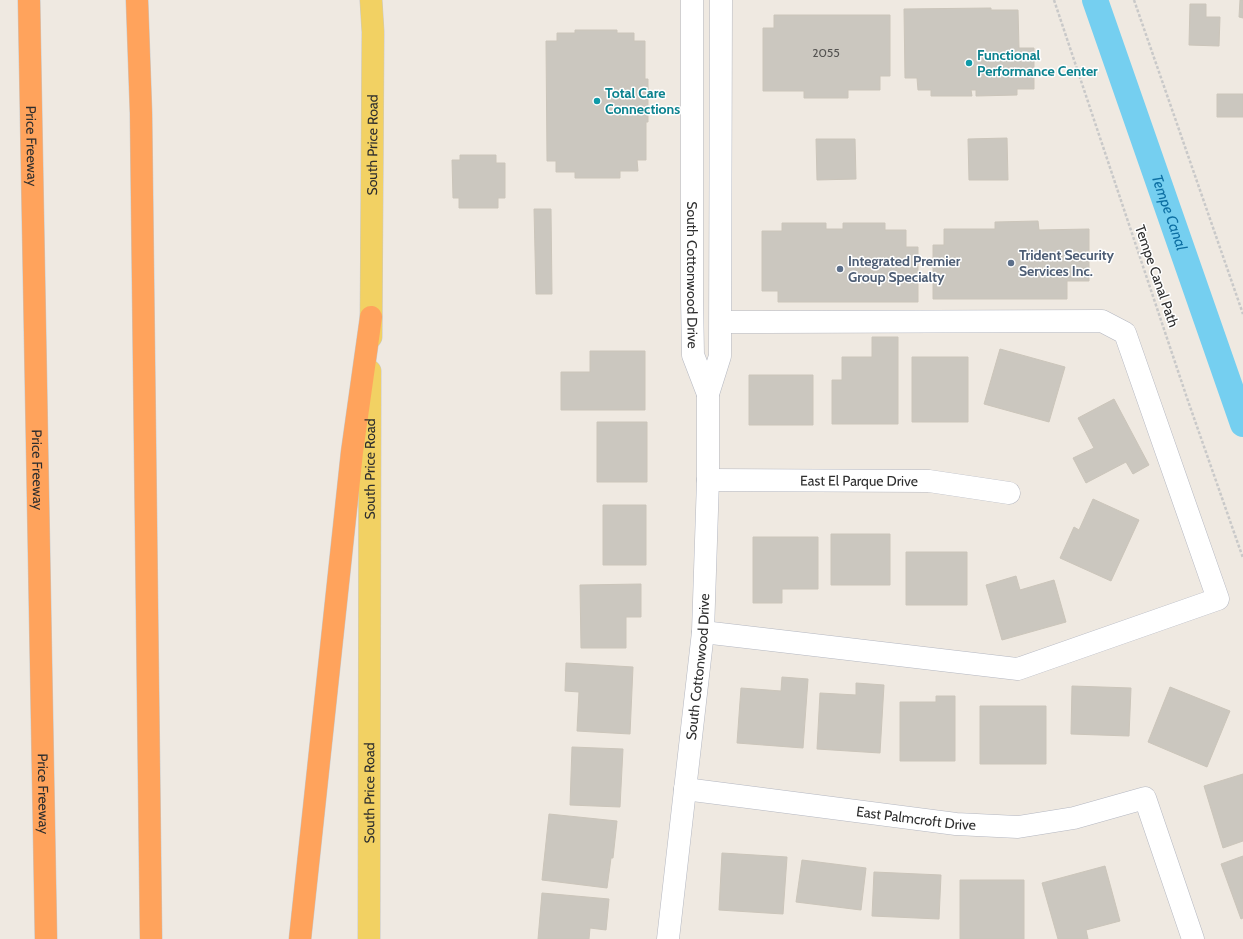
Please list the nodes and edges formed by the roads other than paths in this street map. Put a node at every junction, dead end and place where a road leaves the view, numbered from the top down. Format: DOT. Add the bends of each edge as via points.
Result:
graph roads {
  1 [pos="29,0"];
  2 [pos="138,0"];
  3 [pos="371,0"];
  4 [pos="692,0"];
  5 [pos="721,0"];
  6 [pos="692,154"];
  7 [pos="721,196"];
  8 [pos="371,317"];
  9 [pos="721,322"];
  10 [pos="708,394"];
  11 [pos="708,480"];
  12 [pos="1009,493"];
  13 [pos="703,632"];
  14 [pos="685,789"];
  15 [pos="46,939"];
  16 [pos="151,939"];
  17 [pos="300,939"];
  18 [pos="369,939"];
  19 [pos="668,939"];
  20 [pos="1193,939"];
  1 -- 15 [label="highway, Price Freeway"];
  2 -- 16 [label="highway"];
  3 -- 8 [label="main road, South Price Road"];
  4 -- 6 [label="street, South Cottonwood Drive"];
  5 -- 7 [label="street, South Cottonwood Drive"];
  6 -- 7 [label="street, South Cottonwood Drive" via="702,160 710,190 714,195"];
  6 -- 10 [label="street, South Cottonwood Drive" via="693,355"];
  7 -- 9 [label="street, South Cottonwood Drive"];
  8 -- 17 [label="highway" via="352,452"];
  8 -- 18 [label="main road, South Price Road"];
  9 -- 10 [label="street, South Cottonwood Drive" via="720,356"];
  9 -- 13 [label="street" via="1102,321 1125,333 1218,599 1018,669"];
  10 -- 11 [label="street, South Cottonwood Drive"];
  11 -- 12 [label="street, East El Parque Drive" via="929,481"];
  11 -- 13 [label="street, South Cottonwood Drive"];
  13 -- 14 [label="street, South Cottonwood Drive"];
  14 -- 19 [label="street, South Cottonwood Drive"];
  14 -- 20 [label="street, East Palmcroft Drive" via="956,824 1018,827 1074,818 1146,798"];
}
